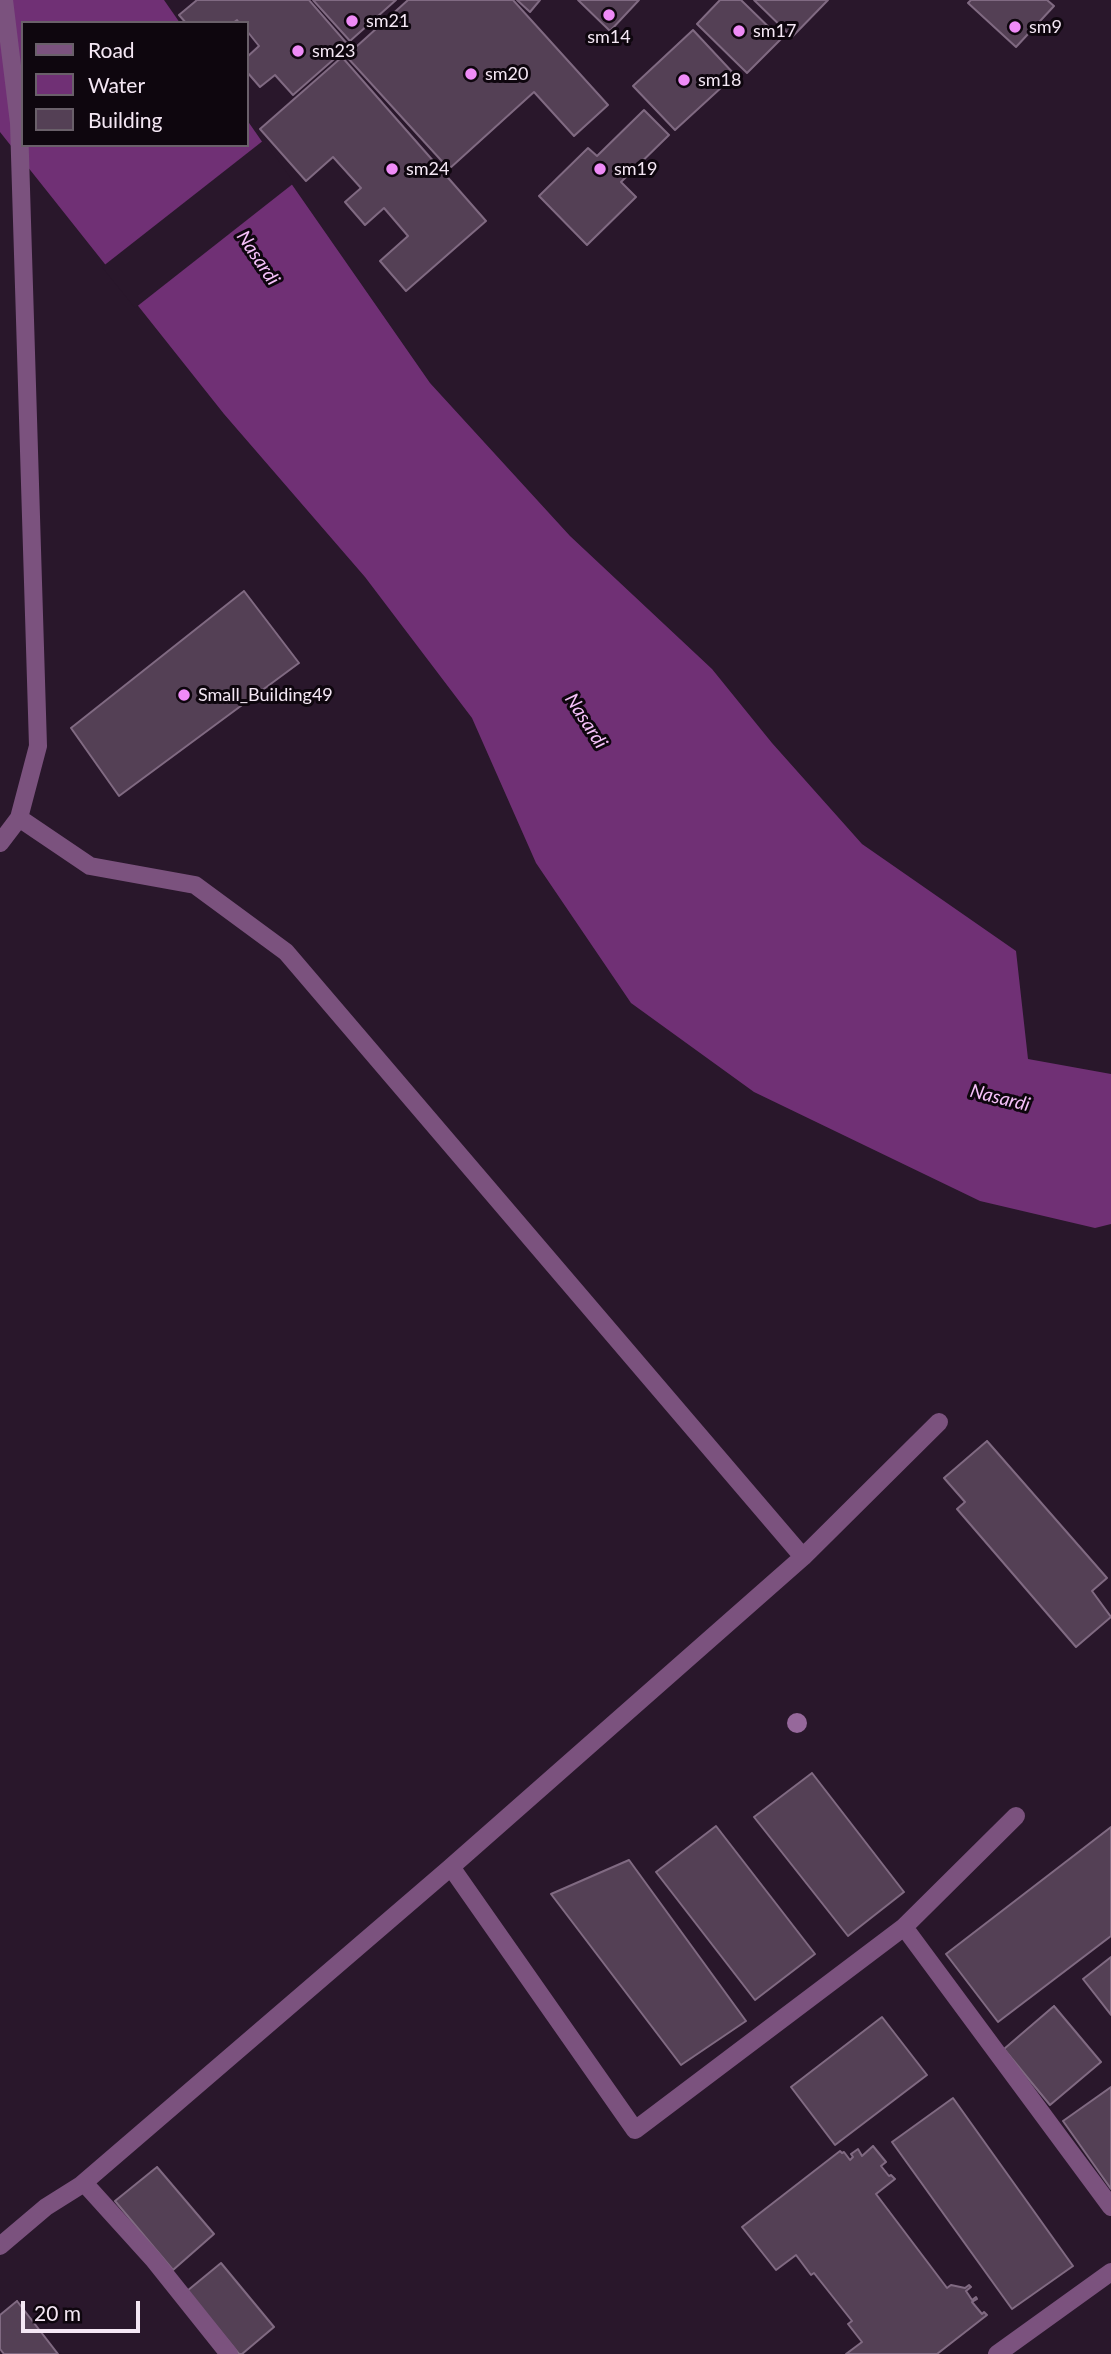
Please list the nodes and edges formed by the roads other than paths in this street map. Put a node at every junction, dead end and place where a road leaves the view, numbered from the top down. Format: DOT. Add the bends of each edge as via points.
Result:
graph roads {
  1 [pos="4,0"];
  2 [pos="19,818"];
  3 [pos="0,843"];
  4 [pos="939,1422"];
  5 [pos="803,1557"];
  6 [pos="1016,1816"];
  7 [pos="451,1867"];
  8 [pos="904,1927"];
  9 [pos="81,2185"];
  10 [pos="1111,2207"];
  11 [pos="0,2246"];
  12 [pos="1111,2272"];
  13 [pos="229,2354"];
  14 [pos="997,2354"];
  1 -- 2 [label="street" via="19,123 38,746"];
  2 -- 3 [label="street"];
  2 -- 5 [label="street" via="90,866 195,885 286,952"];
  4 -- 5 [label="street"];
  5 -- 7 [label="street"];
  6 -- 8 [label="street"];
  7 -- 8 [label="street" via="635,2130"];
  7 -- 9 [label="street"];
  8 -- 10 [label="street"];
  9 -- 11 [label="street"];
  9 -- 13 [label="street" via="86,2185 153,2259"];
  12 -- 14 [label="street"];
}
